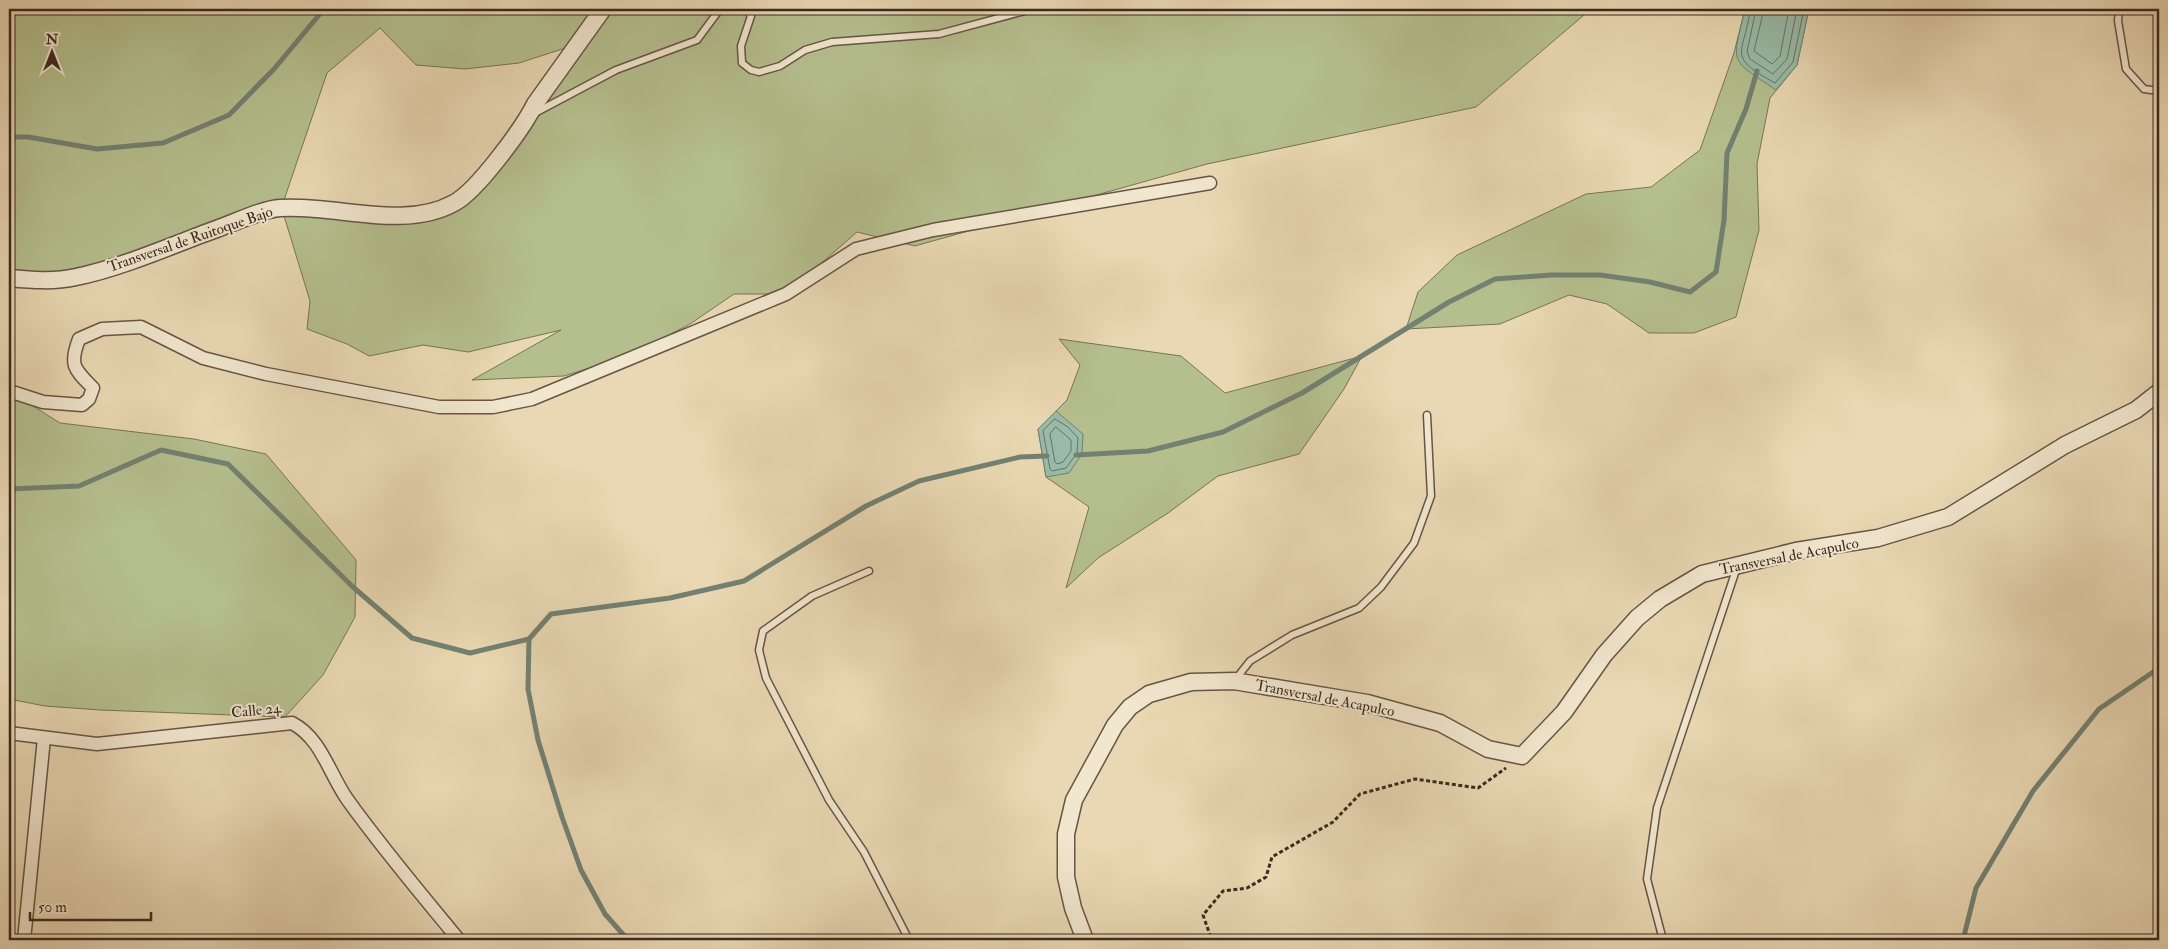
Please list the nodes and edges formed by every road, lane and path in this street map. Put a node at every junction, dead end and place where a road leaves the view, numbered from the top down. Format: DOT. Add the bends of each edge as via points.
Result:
graph roads {
  1 [pos="603,9"];
  2 [pos="720,9"];
  3 [pos="746,9"];
  4 [pos="1032,9"];
  5 [pos="2119,9"];
  6 [pos="2159,91"];
  7 [pos="529,116"];
  8 [pos="1210,183"];
  9 [pos="9,278"];
  10 [pos="9,391"];
  11 [pos="2159,392"];
  12 [pos="1427,415"];
  13 [pos="1738,564"];
  14 [pos="869,571"];
  15 [pos="1234,681"];
  16 [pos="9,732"];
  17 [pos="44,738"];
  18 [pos="1522,756"];
  19 [pos="24,940"];
  20 [pos="459,940"];
  21 [pos="908,940"];
  22 [pos="1086,940"];
  23 [pos="1203,940"];
  24 [pos="1663,940"];
  1 -- 7 [label="street, Transversal de Ruitoque Bajo" via="534,104"];
  2 -- 7 [label="lane" via="697,40 616,70"];
  3 -- 4 [label="lane" via="751,16 741,46 742,63 759,72 780,66 805,50 832,42 939,34"];
  5 -- 6 [label="lane" via="2126,69 2144,89"];
  7 -- 9 [label="street, Transversal de Ruitoque Bajo" via="479,181 456,202 432,214 404,217 319,208 278,208 76,277"];
  8 -- 10 [label="street" via="933,230 856,249 786,294 532,399 493,407 439,407 266,374 203,358 142,327 102,329 79,339 73,356 76,370 93,388 90,399 82,405 43,402"];
  11 -- 13 [label="street, Transversal de Acapulco" via="2136,410 2065,445 1948,517 1878,538"];
  12 -- 15 [label="lane" via="1431,496 1414,542 1381,587 1359,608 1292,635 1250,661"];
  13 -- 18 [label="street, Transversal de Acapulco" via="1702,574 1660,599 1637,618 1604,655 1564,712"];
  13 -- 24 [label="lane" via="1657,808 1648,879"];
  14 -- 21 [label="lane" via="812,596 763,631 760,650 766,678 829,800 864,852"];
  15 -- 18 [label="street, Transversal de Acapulco" via="1367,703 1440,723 1488,749"];
  15 -- 22 [label="street, Transversal de Acapulco" via="1192,682 1149,694 1130,706 1115,725 1074,800 1066,834 1066,877 1073,908"];
  16 -- 17 [label="street, Calle 24"];
  17 -- 19 [label="street"];
  17 -- 20 [label="street, Calle 24" via="97,744 292,722 311,738 346,796"];
  18 -- 23 [label="path" via="1478,788 1415,779 1360,794 1333,822 1272,857 1266,877 1247,888 1223,890 1203,915 1210,935"];
}
